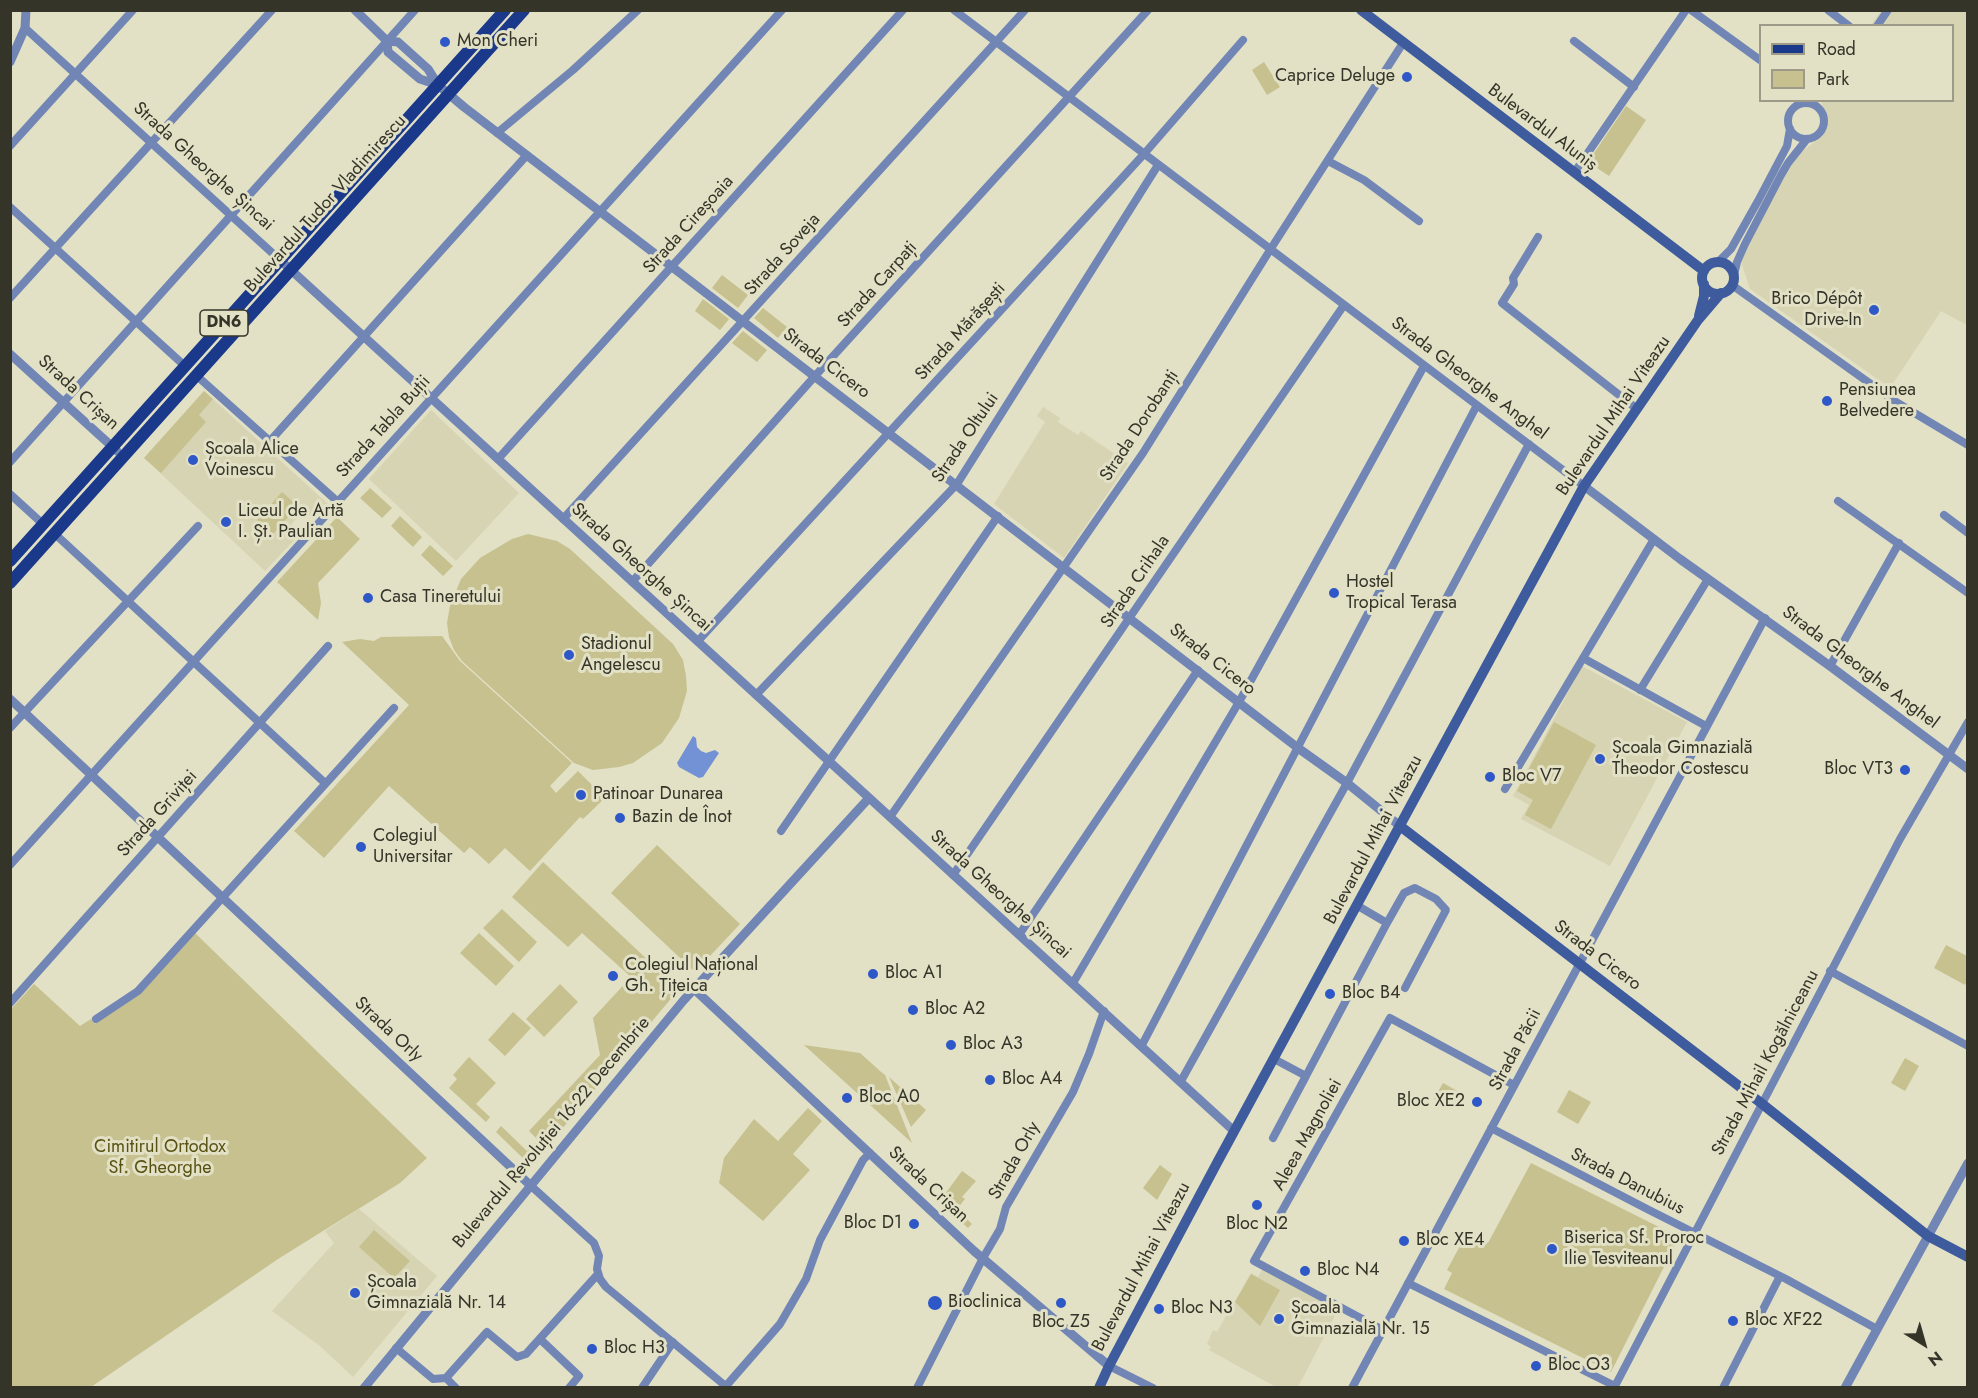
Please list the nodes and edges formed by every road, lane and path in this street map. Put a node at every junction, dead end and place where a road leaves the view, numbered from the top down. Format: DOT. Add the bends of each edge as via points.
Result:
graph roads {
  1 [pos="26,10"];
  2 [pos="133,10"];
  3 [pos="272,10"];
  4 [pos="355,10"];
  5 [pos="415,10"];
  6 [pos="505,10"];
  7 [pos="524,10"];
  8 [pos="638,10"];
  9 [pos="782,10"];
  10 [pos="903,10"];
  11 [pos="954,10"];
  12 [pos="1025,10"];
  13 [pos="1148,10"];
  14 [pos="1361,10"];
  15 [pos="1686,10"];
  16 [pos="1691,10"];
  17 [pos="1828,10"];
  18 [pos="1888,10"];
  19 [pos="1846,24"];
  20 [pos="1878,24"];
  21 [pos="26,28"];
  22 [pos="387,40"];
  23 [pos="1243,40"];
  24 [pos="1574,41"];
  25 [pos="996,43"];
  26 [pos="1403,43"];
  27 [pos="1759,59"];
  28 [pos="10,62"];
  29 [pos="76,73"];
  30 [pos="438,85"];
  31 [pos="1634,87"];
  32 [pos="449,95"];
  33 [pos="1069,98"];
  34 [pos="1801,102"];
  35 [pos="1820,104"];
  36 [pos="1790,129"];
  37 [pos="497,133"];
  38 [pos="1807,139"];
  39 [pos="152,143"];
  40 [pos="10,146"];
  41 [pos="1144,154"];
  42 [pos="526,155"];
  43 [pos="1328,161"];
  44 [pos="1158,165"];
  45 [pos="1574,173"];
  46 [pos="10,207"];
  47 [pos="601,212"];
  48 [pos="231,215"];
  49 [pos="1419,220"];
  50 [pos="1538,237"];
  51 [pos="57,248"];
  52 [pos="1270,250"];
  53 [pos="280,260"];
  54 [pos="1718,262"];
  55 [pos="672,266"];
  56 [pos="291,270"];
  57 [pos="1704,271"];
  58 [pos="1733,280"];
  59 [pos="1704,284"];
  60 [pos="1721,293"];
  61 [pos="10,298"];
  62 [pos="1344,305"];
  63 [pos="1698,320"];
  64 [pos="137,321"];
  65 [pos="743,321"];
  66 [pos="363,337"];
  67 [pos="10,354"];
  68 [pos="1424,366"];
  69 [pos="186,367"];
  70 [pos="197,376"];
  71 [pos="815,376"];
  72 [pos="431,398"];
  73 [pos="62,402"];
  74 [pos="1477,405"];
  75 [pos="1637,409"];
  76 [pos="889,433"];
  77 [pos="270,441"];
  78 [pos="1529,444"];
  79 [pos="1968,445"];
  80 [pos="113,447"];
  81 [pos="124,457"];
  82 [pos="498,459"];
  83 [pos="10,462"];
  84 [pos="957,484"];
  85 [pos="1584,486"];
  86 [pos="10,494"];
  87 [pos="1838,501"];
  88 [pos="338,502"];
  89 [pos="1944,515"];
  90 [pos="998,516"];
  91 [pos="563,519"];
  92 [pos="44,525"];
  93 [pos="198,526"];
  94 [pos="1968,533"];
  95 [pos="55,534"];
  96 [pos="1654,539"];
  97 [pos="1899,543"];
  98 [pos="10,561"];
  99 [pos="1063,566"];
  100 [pos="1708,579"];
  101 [pos="632,582"];
  102 [pos="10,583"];
  103 [pos="1968,593"];
  104 [pos="127,601"];
  105 [pos="1130,618"];
  106 [pos="1766,618"];
  107 [pos="698,641"];
  108 [pos="328,646"];
  109 [pos="1583,658"];
  110 [pos="194,662"];
  111 [pos="1830,666"];
  112 [pos="1198,670"];
  113 [pos="1640,690"];
  114 [pos="756,695"];
  115 [pos="10,699"];
  116 [pos="1239,702"];
  117 [pos="394,708"];
  118 [pos="25,712"];
  119 [pos="1968,722"];
  120 [pos="260,723"];
  121 [pos="1706,726"];
  122 [pos="10,728"];
  123 [pos="1298,748"];
  124 [pos="1949,754"];
  125 [pos="830,762"];
  126 [pos="1968,770"];
  127 [pos="92,775"];
  128 [pos="325,783"];
  129 [pos="1347,783"];
  130 [pos="1505,789"];
  131 [pos="869,798"];
  132 [pos="890,817"];
  133 [pos="1400,826"];
  134 [pos="781,831"];
  135 [pos="158,837"];
  136 [pos="10,865"];
  137 [pos="953,875"];
  138 [pos="223,897"];
  139 [pos="1358,906"];
  140 [pos="1387,923"];
  141 [pos="1019,935"];
  142 [pos="1579,964"];
  143 [pos="1830,971"];
  144 [pos="1073,983"];
  145 [pos="694,988"];
  146 [pos="1405,988"];
  147 [pos="10,1003"];
  148 [pos="1104,1011"];
  149 [pos="96,1019"];
  150 [pos="1143,1045"];
  151 [pos="1968,1046"];
  152 [pos="1274,1059"];
  153 [pos="1306,1076"];
  154 [pos="1181,1081"];
  155 [pos="1514,1085"];
  156 [pos="1761,1103"];
  157 [pos="1491,1128"];
  158 [pos="1234,1131"];
  159 [pos="1273,1138"];
  160 [pos="870,1153"];
  161 [pos="1968,1163"];
  162 [pos="530,1185"];
  163 [pos="1693,1233"];
  164 [pos="1928,1236"];
  165 [pos="1968,1257"];
  166 [pos="983,1258"];
  167 [pos="598,1274"];
  168 [pos="1780,1276"];
  169 [pos="1408,1282"];
  170 [pos="1877,1329"];
  171 [pos="1383,1330"];
  172 [pos="540,1340"];
  173 [pos="673,1342"];
  174 [pos="396,1348"];
  175 [pos="1108,1366"];
  176 [pos="446,1378"];
  177 [pos="727,1387"];
  178 [pos="1615,1387"];
  179 [pos="364,1388"];
  180 [pos="456,1388"];
  181 [pos="569,1388"];
  182 [pos="642,1388"];
  183 [pos="917,1388"];
  184 [pos="1099,1388"];
  185 [pos="1153,1388"];
  186 [pos="1352,1388"];
  187 [pos="1723,1388"];
  188 [pos="1845,1388"];
  1 -- 21 [label="street"];
  2 -- 29 [label="street"];
  3 -- 39 [label="street"];
  4 -- 22 [label="street, Strada Cicero"];
  5 -- 22 [label="street"];
  6 -- 30 [label="main road, Bulevardul Tudor Vladimirescu / DN6"];
  7 -- 32 [label="main road, Bulevardul Tudor Vladimirescu / DN6"];
  8 -- 37 [label="street"];
  9 -- 47 [label="street, Strada Tabla Buții"];
  10 -- 55 [label="street, Strada Cireșoaia"];
  11 -- 25 [label="street, Strada Gheorghe Anghel"];
  12 -- 25 [label="street, Strada Soveja"];
  13 -- 33 [label="street, Strada Carpați"];
  14 -- 26 [label="main road, Bulevardul Aluniș"];
  15 -- 31 [label="street"];
  16 -- 27 [label="street"];
  17 -- 19 [label="street"];
  18 -- 20 [label="street"];
  21 -- 28 [label="street"];
  21 -- 29 [label="street, Strada Gheorghe Șincai"];
  22 -- 30 [label="street, Strada Cicero" via="388,52 420,79"];
  22 -- 48 [label="street"];
  23 -- 41 [label="street, Strada Mărășești"];
  24 -- 31 [label="street"];
  25 -- 33 [label="street, Strada Gheorghe Anghel"];
  25 -- 65 [label="street, Strada Soveja"];
  26 -- 43 [label="street, Strada Dorobanți"];
  26 -- 45 [label="main road, Bulevardul Aluniș"];
  29 -- 39 [label="street, Strada Gheorghe Șincai"];
  29 -- 40 [label="street"];
  30 -- 32 [label="street, Strada Cicero"];
  30 -- 53 [label="main road, Bulevardul Tudor Vladimirescu / DN6"];
  31 -- 45 [label="street"];
  32 -- 37 [label="street, Strada Cicero"];
  32 -- 56 [label="main road, Bulevardul Tudor Vladimirescu / DN6"];
  33 -- 41 [label="street, Strada Gheorghe Anghel"];
  33 -- 71 [label="street, Strada Carpați"];
  34 -- 35 [label="street"];
  34 -- 36 [label="street" via="1790,114"];
  35 -- 38 [label="street" via="1824,123 1818,134"];
  36 -- 38 [label="street"];
  36 -- 54 [label="street" via="1787,146 1758,201 1731,249"];
  37 -- 42 [label="street, Strada Cicero"];
  38 -- 58 [label="street" via="1781,175 1745,244"];
  39 -- 48 [label="street, Strada Gheorghe Șincai"];
  39 -- 51 [label="street"];
  41 -- 44 [label="street, Strada Gheorghe Anghel"];
  41 -- 76 [label="street, Strada Mărășești"];
  42 -- 47 [label="street, Strada Cicero"];
  42 -- 66 [label="street"];
  43 -- 49 [label="street" via="1364,180"];
  43 -- 52 [label="street, Strada Dorobanți"];
  44 -- 52 [label="street, Strada Gheorghe Anghel"];
  44 -- 84 [label="street, Strada Oltului"];
  45 -- 57 [label="main road, Bulevardul Aluniș"];
  46 -- 51 [label="street"];
  47 -- 55 [label="street, Strada Cicero"];
  47 -- 72 [label="street, Strada Tabla Buții"];
  48 -- 53 [label="street, Strada Gheorghe Șincai"];
  48 -- 64 [label="street"];
  50 -- 75 [label="street" via="1502,303"];
  51 -- 61 [label="street"];
  51 -- 64 [label="street"];
  52 -- 62 [label="street, Strada Gheorghe Anghel"];
  52 -- 99 [label="street, Strada Dorobanți" via="1143,453"];
  53 -- 56 [label="street, Strada Gheorghe Șincai"];
  53 -- 69 [label="main road, Bulevardul Tudor Vladimirescu / DN6"];
  54 -- 57 [label="main road"];
  54 -- 58 [label="main road" via="1730,267"];
  55 -- 65 [label="street, Strada Cicero"];
  55 -- 82 [label="street, Strada Cireșoaia"];
  56 -- 66 [label="street, Strada Gheorghe Șincai"];
  56 -- 70 [label="main road, Bulevardul Tudor Vladimirescu / DN6"];
  57 -- 59 [label="main road, Bulevardul Mihai Viteazu"];
  58 -- 60 [label="main road, Bulevardul Mihai Viteazu" via="1730,289"];
  58 -- 79 [label="street" via="1896,402"];
  59 -- 60 [label="main road"];
  59 -- 63 [label="main road, Bulevardul Mihai Viteazu"];
  60 -- 63 [label="main road, Bulevardul Mihai Viteazu"];
  62 -- 68 [label="street, Strada Gheorghe Anghel"];
  62 -- 105 [label="street, Strada Crihala"];
  63 -- 75 [label="main road, Bulevardul Mihai Viteazu"];
  64 -- 69 [label="street"];
  64 -- 73 [label="street"];
  65 -- 71 [label="street, Strada Cicero"];
  65 -- 91 [label="street, Strada Soveja"];
  66 -- 72 [label="street, Strada Gheorghe Șincai"];
  66 -- 77 [label="street"];
  67 -- 73 [label="street, Strada Crișan"];
  68 -- 74 [label="street, Strada Gheorghe Anghel"];
  68 -- 116 [label="street"];
  69 -- 80 [label="main road, Bulevardul Tudor Vladimirescu / DN6"];
  70 -- 77 [label="street"];
  70 -- 81 [label="main road, Bulevardul Tudor Vladimirescu / DN6"];
  71 -- 76 [label="street, Strada Cicero"];
  71 -- 101 [label="street, Strada Carpați"];
  72 -- 82 [label="street, Strada Gheorghe Șincai"];
  72 -- 88 [label="street, Strada Tabla Buții"];
  73 -- 80 [label="street, Strada Crișan"];
  73 -- 83 [label="street"];
  74 -- 78 [label="street, Strada Gheorghe Anghel"];
  74 -- 123 [label="street"];
  75 -- 85 [label="main road, Bulevardul Mihai Viteazu"];
  76 -- 84 [label="street, Strada Cicero"];
  76 -- 107 [label="street, Strada Mărășești"];
  77 -- 88 [label="street"];
  78 -- 85 [label="street, Strada Gheorghe Anghel"];
  78 -- 129 [label="street"];
  80 -- 81 [label="street, Strada Crișan"];
  80 -- 92 [label="main road, Bulevardul Tudor Vladimirescu / DN6"];
  81 -- 95 [label="main road, Bulevardul Tudor Vladimirescu / DN6"];
  82 -- 91 [label="street, Strada Gheorghe Șincai"];
  84 -- 90 [label="street, Strada Cicero"];
  84 -- 114 [label="street, Strada Oltului"];
  85 -- 96 [label="street, Strada Gheorghe Anghel"];
  85 -- 133 [label="main road, Bulevardul Mihai Viteazu"];
  86 -- 92 [label="street"];
  87 -- 97 [label="street"];
  88 -- 110 [label="street, Strada Tabla Buții"];
  89 -- 94 [label="street"];
  90 -- 99 [label="street, Strada Cicero"];
  90 -- 125 [label="street"];
  91 -- 101 [label="street, Strada Gheorghe Șincai"];
  92 -- 98 [label="main road, Bulevardul Tudor Vladimirescu / DN6"];
  93 -- 104 [label="street"];
  95 -- 102 [label="main road, Bulevardul Tudor Vladimirescu / DN6"];
  95 -- 104 [label="street"];
  96 -- 100 [label="street, Strada Gheorghe Anghel"];
  96 -- 109 [label="street"];
  97 -- 103 [label="street"];
  97 -- 111 [label="street"];
  99 -- 105 [label="street, Strada Cicero"];
  99 -- 132 [label="street, Strada Dorobanți"];
  100 -- 106 [label="street, Strada Gheorghe Anghel"];
  100 -- 113 [label="street"];
  101 -- 107 [label="street, Strada Gheorghe Șincai"];
  104 -- 110 [label="street"];
  104 -- 118 [label="street"];
  105 -- 112 [label="street, Strada Cicero"];
  105 -- 137 [label="street, Strada Crihala"];
  106 -- 111 [label="street, Strada Gheorghe Anghel"];
  106 -- 121 [label="street, Strada Păcii"];
  107 -- 114 [label="street, Strada Gheorghe Șincai"];
  108 -- 120 [label="street, Strada Griviței"];
  109 -- 113 [label="street"];
  109 -- 130 [label="street"];
  110 -- 120 [label="street"];
  110 -- 127 [label="street, Strada Tabla Buții"];
  111 -- 124 [label="street, Strada Gheorghe Anghel"];
  112 -- 116 [label="street, Strada Cicero"];
  112 -- 141 [label="street"];
  113 -- 121 [label="street"];
  114 -- 125 [label="street, Strada Gheorghe Șincai"];
  115 -- 118 [label="street, Strada Orly"];
  116 -- 123 [label="street, Strada Cicero"];
  116 -- 144 [label="street"];
  117 -- 128 [label="street"];
  118 -- 122 [label="street"];
  118 -- 127 [label="street, Strada Orly"];
  119 -- 124 [label="street, Strada Mihail Kogălniceanu"];
  120 -- 128 [label="street"];
  120 -- 135 [label="street, Strada Griviței"];
  121 -- 142 [label="street, Strada Păcii"];
  123 -- 129 [label="street, Strada Cicero"];
  123 -- 150 [label="street"];
  124 -- 126 [label="street, Strada Gheorghe Anghel"];
  124 -- 143 [label="street, Strada Mihail Kogălniceanu"];
  125 -- 131 [label="street, Strada Gheorghe Șincai"];
  125 -- 134 [label="street"];
  127 -- 135 [label="street, Strada Orly"];
  127 -- 136 [label="street, Strada Tabla Buții"];
  128 -- 138 [label="street"];
  129 -- 133 [label="street, Strada Cicero"];
  129 -- 154 [label="street"];
  131 -- 132 [label="street, Strada Gheorghe Șincai"];
  131 -- 145 [label="street, Bulevardul Revoluției 16-22 Decembrie"];
  132 -- 137 [label="street, Strada Gheorghe Șincai"];
  133 -- 139 [label="main road, Bulevardul Mihai Viteazu"];
  133 -- 142 [label="main road, Strada Cicero"];
  135 -- 138 [label="street, Strada Orly"];
  135 -- 147 [label="street, Strada Griviței"];
  137 -- 141 [label="street, Strada Gheorghe Șincai"];
  138 -- 149 [label="street" via="138,991"];
  138 -- 162 [label="street, Strada Orly"];
  139 -- 140 [label="street"];
  139 -- 152 [label="main road, Bulevardul Mihai Viteazu"];
  140 -- 146 [label="street" via="1404,893 1415,888 1446,910"];
  140 -- 153 [label="street"];
  141 -- 144 [label="street, Strada Gheorghe Șincai"];
  142 -- 155 [label="street, Strada Păcii"];
  142 -- 156 [label="main road, Strada Cicero"];
  143 -- 151 [label="street"];
  143 -- 156 [label="street, Strada Mihail Kogălniceanu"];
  144 -- 148 [label="street, Strada Gheorghe Șincai"];
  145 -- 160 [label="street, Strada Crișan"];
  145 -- 162 [label="street, Bulevardul Revoluției 16-22 Decembrie"];
  148 -- 150 [label="street, Strada Gheorghe Șincai"];
  148 -- 166 [label="street, Strada Orly" via="1073,1092 1006,1207 1000,1229"];
  150 -- 154 [label="street, Strada Gheorghe Șincai"];
  152 -- 153 [label="street"];
  152 -- 158 [label="main road, Bulevardul Mihai Viteazu"];
  153 -- 159 [label="street"];
  154 -- 158 [label="street, Strada Gheorghe Șincai"];
  155 -- 157 [label="street, Strada Păcii"];
  155 -- 171 [label="street, Aleea Magnoliei" via="1390,1018 1254,1261"];
  156 -- 163 [label="street, Strada Mihail Kogălniceanu"];
  156 -- 164 [label="main road, Strada Cicero"];
  157 -- 163 [label="street, Strada Danubius"];
  157 -- 169 [label="street, Strada Păcii"];
  158 -- 175 [label="main road, Bulevardul Mihai Viteazu"];
  160 -- 166 [label="street, Strada Crișan"];
  160 -- 177 [label="street" via="820,1240 806,1279 780,1324"];
  161 -- 164 [label="street"];
  162 -- 167 [label="street, Strada Orly" via="594,1243 599,1256"];
  162 -- 174 [label="street, Bulevardul Revoluției 16-22 Decembrie"];
  163 -- 168 [label="street, Strada Danubius"];
  163 -- 178 [label="street, Strada Mihail Kogălniceanu"];
  164 -- 165 [label="main road, Strada Cicero"];
  164 -- 170 [label="street"];
  166 -- 175 [label="street, Strada Crișan"];
  166 -- 183 [label="street, Strada Orly"];
  167 -- 172 [label="street"];
  167 -- 173 [label="street" via="606,1287"];
  168 -- 170 [label="street, Strada Danubius"];
  168 -- 187 [label="street"];
  169 -- 171 [label="street, Strada Păcii"];
  169 -- 178 [label="street"];
  170 -- 188 [label="street"];
  171 -- 186 [label="street, Strada Păcii"];
  172 -- 176 [label="street" via="517,1358 488,1332"];
  172 -- 181 [label="street" via="579,1376"];
  173 -- 177 [label="street"];
  173 -- 182 [label="street"];
  174 -- 176 [label="street" via="433,1379"];
  174 -- 179 [label="street, Bulevardul Revoluției 16-22 Decembrie"];
  175 -- 184 [label="main road, Bulevardul Mihai Viteazu"];
  175 -- 185 [label="street, Strada Crișan"];
  176 -- 180 [label="street"];
}
